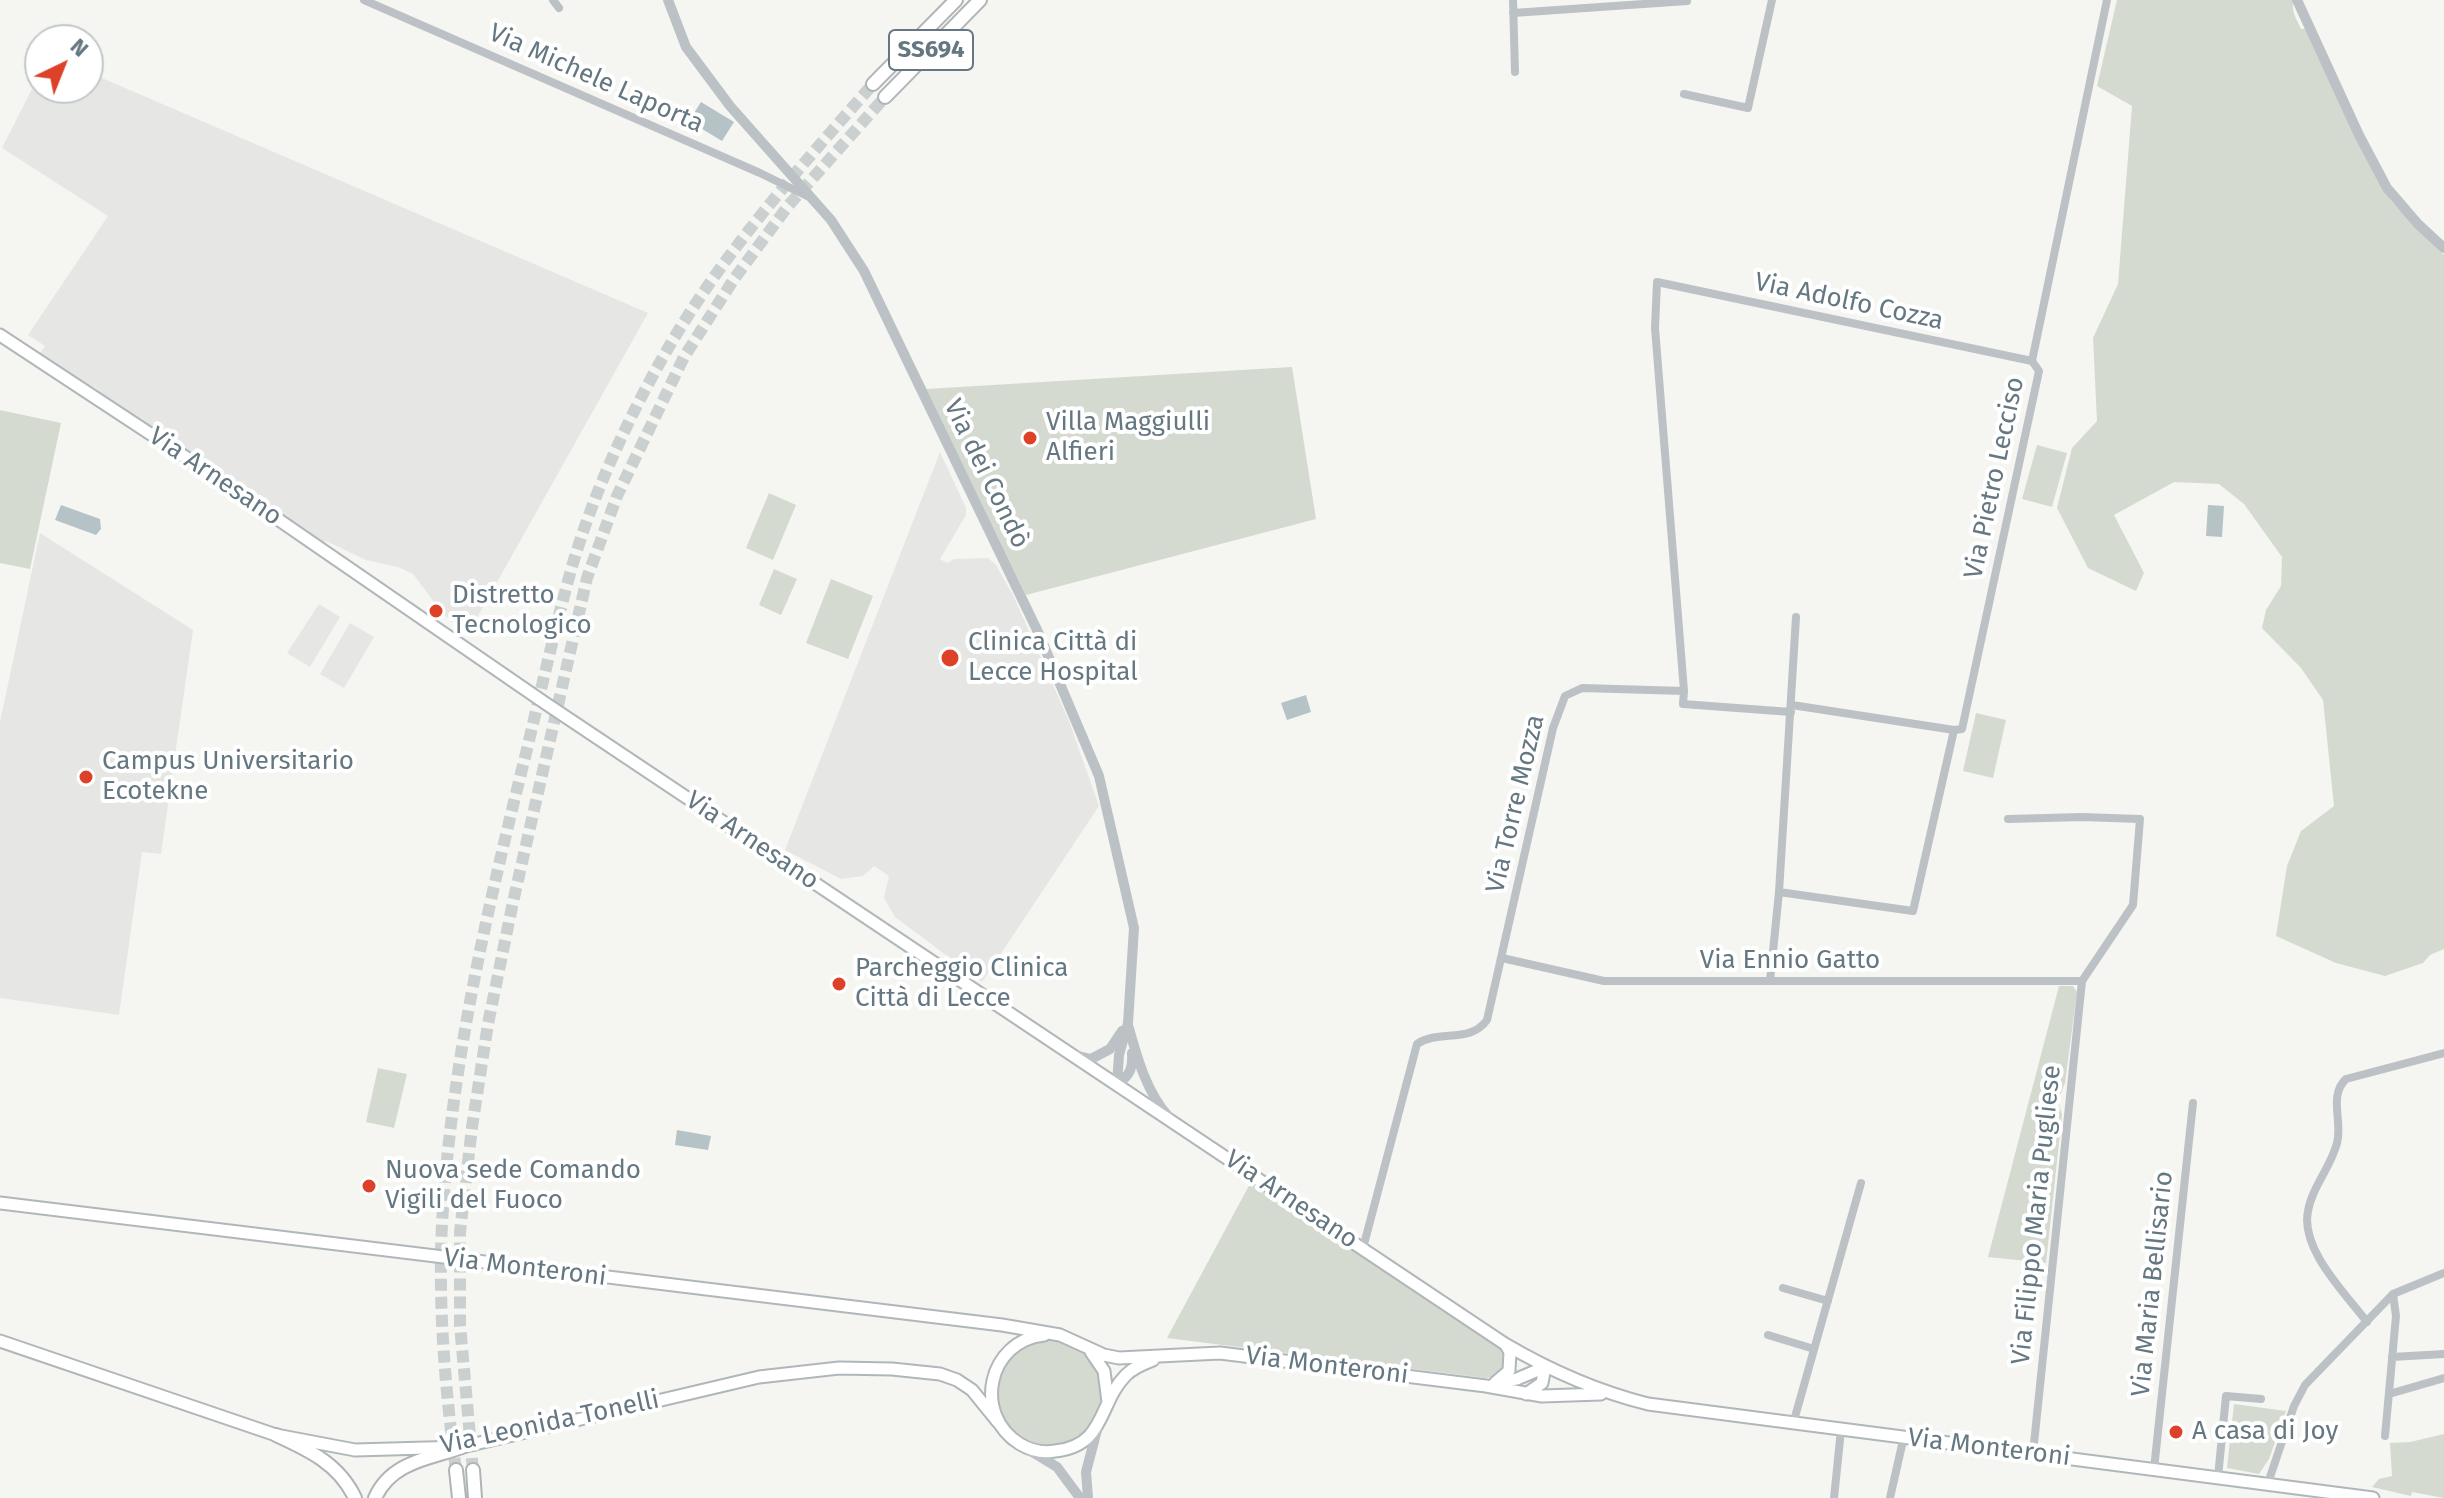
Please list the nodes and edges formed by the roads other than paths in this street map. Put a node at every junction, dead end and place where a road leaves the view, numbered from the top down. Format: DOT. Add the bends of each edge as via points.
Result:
graph roads {
  1 [pos="364,0"];
  2 [pos="553,0"];
  3 [pos="668,0"];
  4 [pos="956,0"];
  5 [pos="980,0"];
  6 [pos="1513,0"];
  7 [pos="1772,0"];
  8 [pos="2107,0"];
  9 [pos="2297,0"];
  10 [pos="1687,1"];
  11 [pos="559,8"];
  12 [pos="1513,13"];
  13 [pos="1515,72"];
  14 [pos="873,84"];
  15 [pos="1684,94"];
  16 [pos="885,97"];
  17 [pos="811,198"];
  18 [pos="2444,248"];
  19 [pos="0,335"];
  20 [pos="2032,361"];
  21 [pos="1796,617"];
  22 [pos="1684,691"];
  23 [pos="1791,709"];
  24 [pos="1954,730"];
  25 [pos="2008,819"];
  26 [pos="1779,892"];
  27 [pos="1502,958"];
  28 [pos="1770,981"];
  29 [pos="2082,981"];
  30 [pos="1128,1023"];
  31 [pos="2444,1053"];
  32 [pos="1072,1054"];
  33 [pos="1117,1084"];
  34 [pos="2193,1103"];
  35 [pos="1173,1122"];
  36 [pos="1861,1183"];
  37 [pos="0,1203"];
  38 [pos="1363,1248"];
  39 [pos="2444,1273"];
  40 [pos="1783,1288"];
  41 [pos="2393,1294"];
  42 [pos="1828,1301"];
  43 [pos="2367,1322"];
  44 [pos="1050,1334"];
  45 [pos="1768,1335"];
  46 [pos="0,1341"];
  47 [pos="1505,1344"];
  48 [pos="1088,1348"];
  49 [pos="1814,1349"];
  50 [pos="1169,1354"];
  51 [pos="2444,1354"];
  52 [pos="2392,1357"];
  53 [pos="1545,1367"];
  54 [pos="2444,1378"];
  55 [pos="1490,1385"];
  56 [pos="1526,1394"];
  57 [pos="1606,1394"];
  58 [pos="2389,1394"];
  59 [pos="2261,1399"];
  60 [pos="1107,1406"];
  61 [pos="998,1422"];
  62 [pos="1793,1424"];
  63 [pos="1098,1427"];
  64 [pos="1841,1430"];
  65 [pos="276,1435"];
  66 [pos="1904,1436"];
  67 [pos="2385,1436"];
  68 [pos="1021,1445"];
  69 [pos="462,1447"];
  70 [pos="2033,1453"];
  71 [pos="2154,1469"];
  72 [pos="456,1470"];
  73 [pos="473,1470"];
  74 [pos="2218,1477"];
  75 [pos="2268,1483"];
  76 [pos="355,1498"];
  77 [pos="375,1498"];
  78 [pos="459,1498"];
  79 [pos="475,1498"];
  80 [pos="1080,1498"];
  81 [pos="1088,1498"];
  82 [pos="1834,1498"];
  83 [pos="1890,1498"];
  84 [pos="2373,1498"];
  1 -- 17 [label="street, Via Michele Laporta"];
  2 -- 11 [label="street"];
  3 -- 17 [label="street, Via dei Condò" via="686,47"];
  4 -- 14 [label="highway, SS694"];
  5 -- 16 [label="highway, SS694"];
  6 -- 12 [label="street"];
  7 -- 15 [label="street" via="1748,108"];
  8 -- 20 [label="street, Via Pietro Lecciso"];
  9 -- 18 [label="street" via="2387,188"];
  10 -- 12 [label="street"];
  12 -- 13 [label="street"];
  17 -- 30 [label="street, Via dei Condò" via="831,220 887,314 1038,632 1099,776 1134,928"];
  19 -- 32 [label="main road, Via Arnesano"];
  20 -- 22 [label="street, Via Adolfo Cozza" via="1657,282 1655,328"];
  20 -- 24 [label="street, Via Pietro Lecciso" via="2039,371 1962,729"];
  21 -- 23 [label="street"];
  22 -- 23 [label="street" via="1683,704"];
  22 -- 27 [label="street, Via Torre Mozza" via="1582,688 1565,696 1553,728"];
  23 -- 24 [label="street"];
  23 -- 26 [label="street"];
  24 -- 26 [label="street, Via Pietro Lecciso" via="1913,911"];
  25 -- 29 [label="street" via="2140,819 2133,905"];
  26 -- 28 [label="street"];
  27 -- 28 [label="street, Via Ennio Gatto" via="1604,981"];
  27 -- 38 [label="street, Via Torre Mozza" via="1483,1026 1417,1044"];
  28 -- 29 [label="street, Via Ennio Gatto"];
  29 -- 70 [label="street, Via Filippo Maria Pugliese"];
  30 -- 32 [label="street" via="1110,1049 1091,1059"];
  30 -- 33 [label="street, Via dei Condò"];
  30 -- 35 [label="street, Via dei Condò" via="1148,1084"];
  31 -- 43 [label="street" via="2346,1079 2337,1095 2338,1141 2308,1210 2307,1226 2310,1244"];
  32 -- 33 [label="main road, Via Arnesano"];
  33 -- 35 [label="main road, Via Arnesano"];
  34 -- 71 [label="street, Via Maria Bellisario"];
  35 -- 38 [label="main road, Via Arnesano"];
  36 -- 42 [label="street"];
  37 -- 44 [label="main road, Via Monteroni"];
  38 -- 47 [label="main road, Via Arnesano"];
  39 -- 41 [label="street"];
  40 -- 42 [label="street"];
  41 -- 43 [label="street"];
  41 -- 52 [label="street"];
  42 -- 49 [label="street"];
  43 -- 75 [label="street" via="2305,1385"];
  44 -- 48 [label="main road, Via Monteroni"];
  44 -- 61 [label="main road" via="1023,1340 1002,1357 991,1396"];
  45 -- 49 [label="street"];
  46 -- 65 [label="main road, Via Leonida Tonelli"];
  47 -- 53 [label="main road, Via Monteroni"];
  47 -- 55 [label="main road" via="1509,1371"];
  48 -- 50 [label="main road, Via Monteroni" via="1119,1358"];
  48 -- 60 [label="main road" via="1104,1371"];
  49 -- 62 [label="street"];
  50 -- 55 [label="main road, Via Monteroni" via="1220,1353"];
  50 -- 60 [label="main road, Via Monteroni" via="1135,1367"];
  51 -- 52 [label="street"];
  52 -- 58 [label="street"];
  53 -- 55 [label="main road, Via Monteroni"];
  53 -- 56 [label="main road" via="1542,1383"];
  53 -- 57 [label="main road, Via Monteroni"];
  54 -- 58 [label="street"];
  55 -- 56 [label="main road, Via Monteroni"];
  56 -- 57 [label="main road, Via Monteroni"];
  57 -- 62 [label="main road, Via Monteroni"];
  58 -- 67 [label="street"];
  59 -- 74 [label="street" via="2226,1396"];
  60 -- 63 [label="main road, Via Monteroni"];
  61 -- 68 [label="main road"];
  61 -- 69 [label="main road, Via Leonida Tonelli" via="972,1390 940,1374 824,1369 759,1377"];
  62 -- 64 [label="main road, Via Monteroni"];
  63 -- 68 [label="main road" via="1063,1451"];
  63 -- 81 [label="street" via="1088,1457"];
  64 -- 66 [label="main road, Via Monteroni"];
  64 -- 82 [label="street"];
  65 -- 69 [label="main road, Via Leonida Tonelli" via="355,1450"];
  65 -- 76 [label="highway" via="332,1466"];
  66 -- 70 [label="main road, Via Monteroni"];
  66 -- 83 [label="street"];
  68 -- 80 [label="street" via="1057,1467"];
  69 -- 77 [label="highway" via="400,1468"];
  70 -- 71 [label="main road, Via Monteroni"];
  71 -- 74 [label="main road, Via Monteroni"];
  72 -- 78 [label="highway"];
  73 -- 79 [label="highway"];
  74 -- 75 [label="main road, Via Monteroni"];
  75 -- 84 [label="main road, Via Monteroni"];
}
